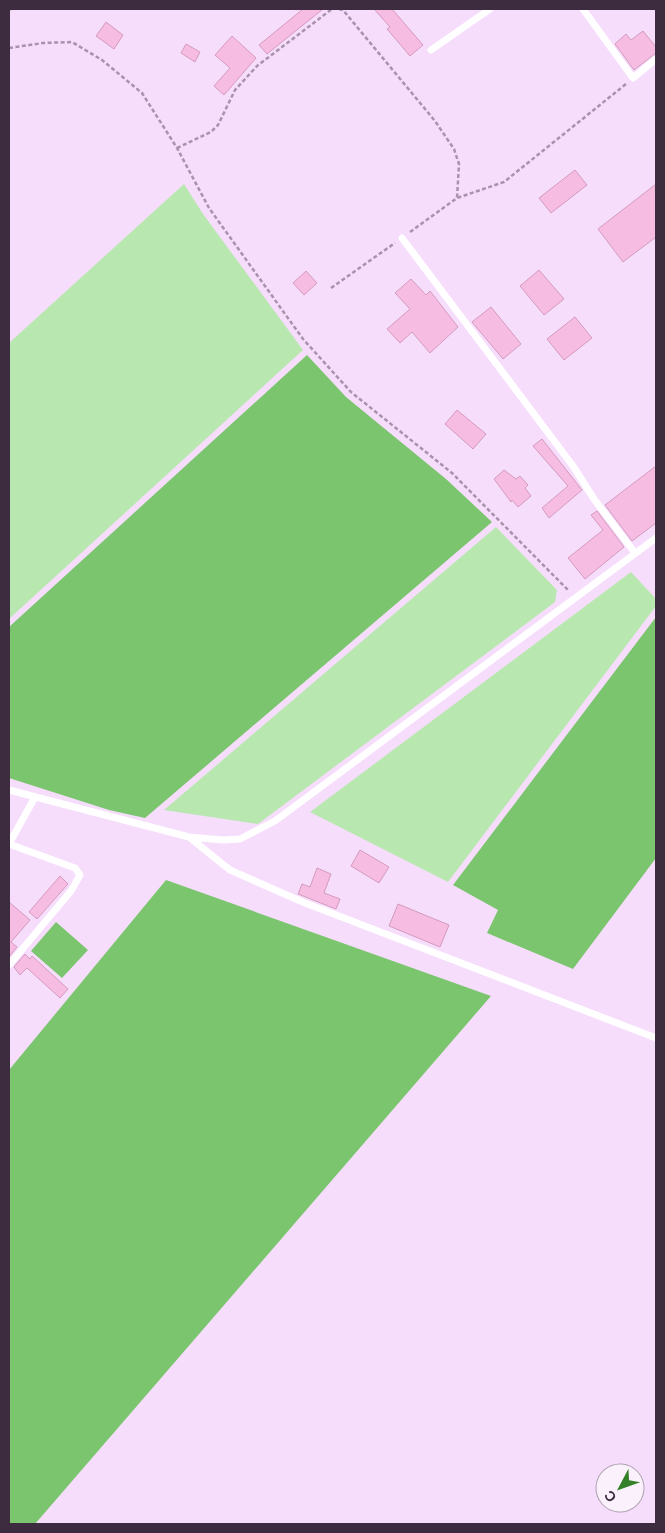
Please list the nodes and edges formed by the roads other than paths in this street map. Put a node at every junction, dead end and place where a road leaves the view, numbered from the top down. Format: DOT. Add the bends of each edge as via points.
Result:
graph roads {
  1 [pos="490,9"];
  2 [pos="583,9"];
  3 [pos="430,50"];
  4 [pos="656,59"];
  5 [pos="402,238"];
  6 [pos="656,538"];
  7 [pos="635,553"];
  8 [pos="9,790"];
  9 [pos="34,798"];
  10 [pos="188,837"];
  11 [pos="9,844"];
  12 [pos="9,965"];
  13 [pos="656,1038"];
  1 -- 3 [label="lane"];
  2 -- 4 [label="lane" via="633,78"];
  5 -- 7 [label="lane"];
  6 -- 7 [label="lane"];
  7 -- 10 [label="lane" via="275,822 240,839"];
  8 -- 9 [label="lane"];
  9 -- 10 [label="lane"];
  9 -- 11 [label="lane"];
  10 -- 13 [label="lane" via="230,870 305,903"];
  11 -- 12 [label="lane" via="75,868 80,875 71,891"];
}
